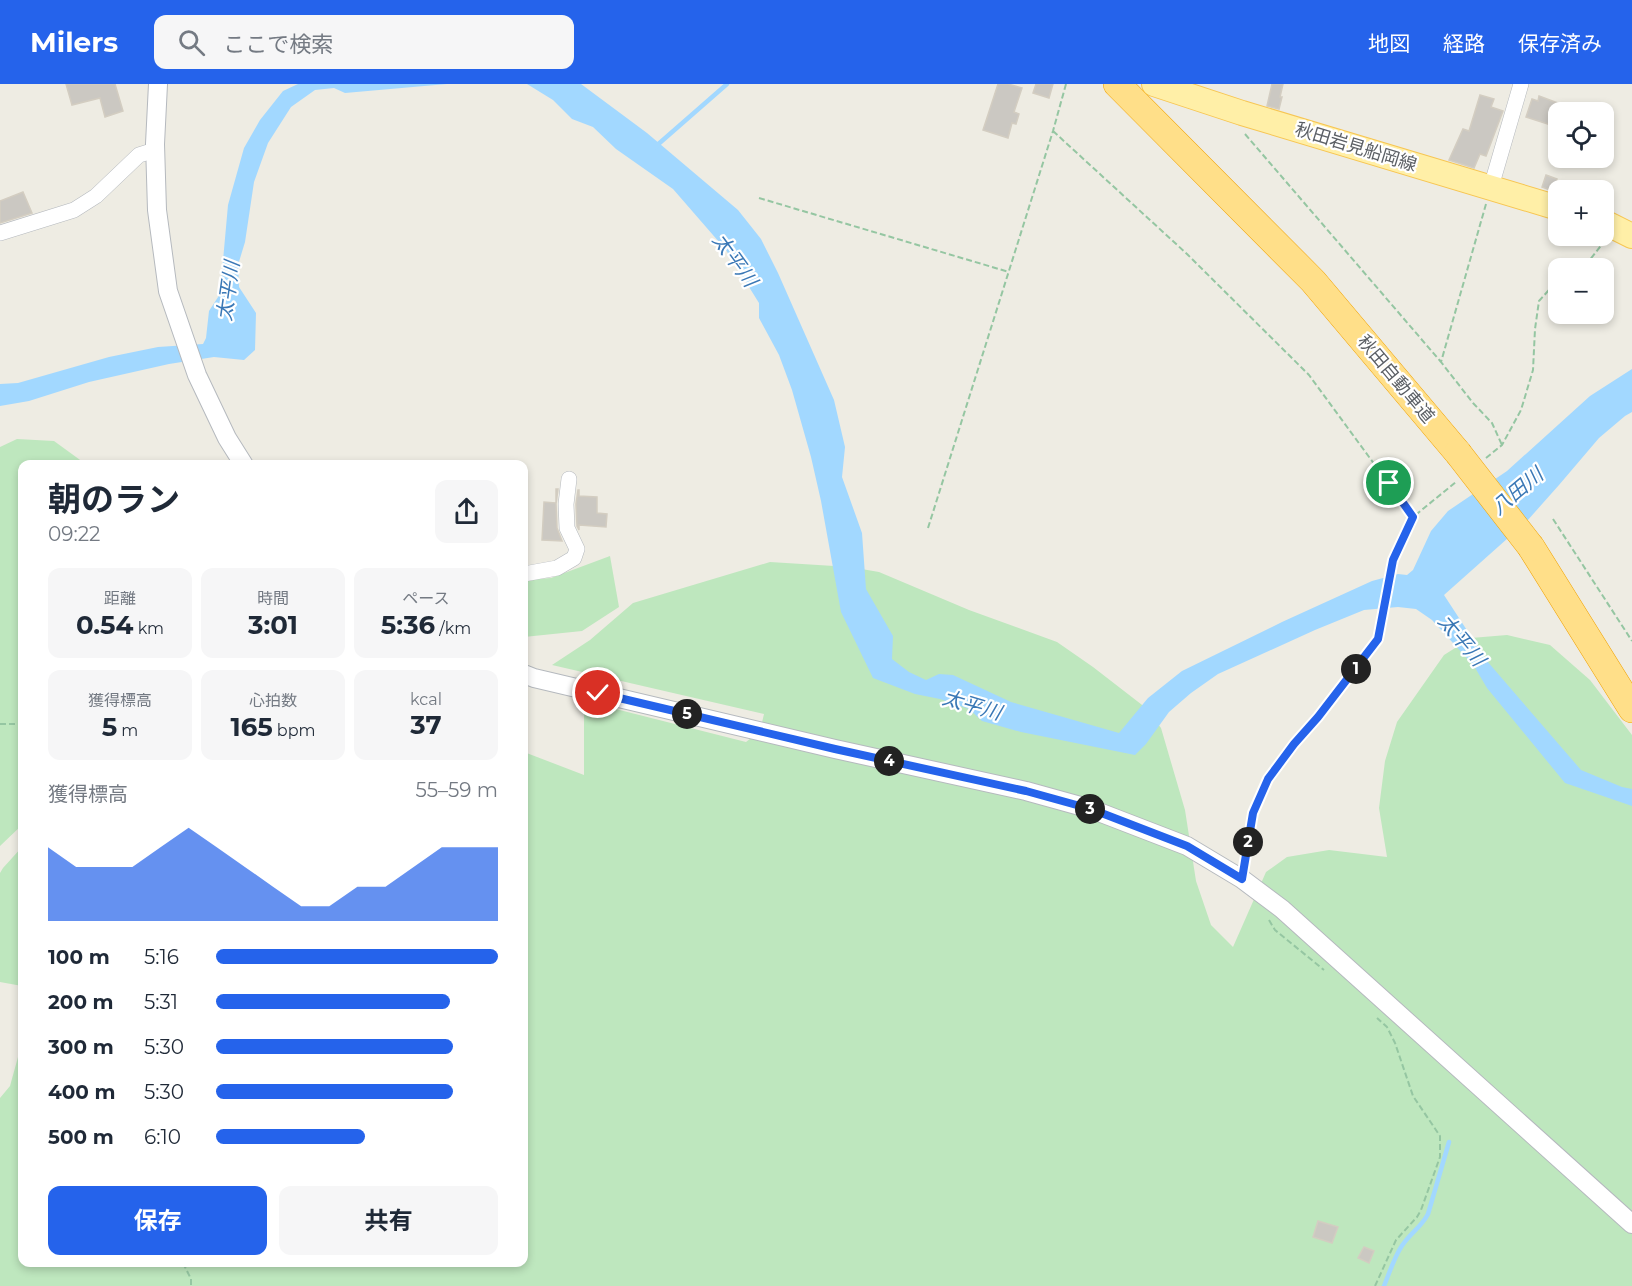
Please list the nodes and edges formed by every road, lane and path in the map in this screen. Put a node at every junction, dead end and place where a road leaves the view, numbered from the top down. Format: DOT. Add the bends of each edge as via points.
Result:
graph roads {
  1 [pos="158,84"];
  2 [pos="1066,84"];
  3 [pos="1117,84"];
  4 [pos="1154,84"];
  5 [pos="1521,84"];
  6 [pos="1053,131"];
  7 [pos="1243,131"];
  8 [pos="155,150"];
  9 [pos="1491,187"];
  10 [pos="759,198"];
  11 [pos="1548,205"];
  12 [pos="1617,228"];
  13 [pos="0,233"];
  14 [pos="1592,258"];
  15 [pos="1009,272"];
  16 [pos="1548,291"];
  17 [pos="1441,362"];
  18 [pos="241,460"];
  19 [pos="570,479"];
  20 [pos="1553,519"];
  21 [pos="928,528"];
  22 [pos="528,573"];
  23 [pos="1632,641"];
  24 [pos="528,676"];
  25 [pos="1632,709"];
  26 [pos="0,724"];
  27 [pos="18,724"];
  28 [pos="1242,879"];
  29 [pos="1276,904"];
  30 [pos="1331,975"];
  31 [pos="1371,1012"];
  32 [pos="1632,1224"];
  33 [pos="185,1267"];
  34 [pos="191,1286"];
  35 [pos="1375,1286"];
  1 -- 8 [label="street"];
  2 -- 6 [label="path"];
  3 -- 25 [label="highway, 秋田自動車道, bridge" via="1313,281 1458,453 1531,547"];
  4 -- 9 [label="main road, 秋田岩見船岡線"];
  5 -- 9 [label="street"];
  6 -- 15 [label="path"];
  6 -- 28 [label="path" via="1187,254 1309,375 1413,517 1393,560 1378,639 1268,779 1253,813"];
  7 -- 17 [label="path"];
  8 -- 13 [label="street" via="139,155 96,196 74,210"];
  8 -- 18 [label="street" via="157,210 168,291 197,375"];
  9 -- 11 [label="main road, 秋田岩見船岡線"];
  9 -- 17 [label="path"];
  10 -- 15 [label="path"];
  12 -- 14 [label="path"];
  15 -- 21 [label="path"];
  16 -- 17 [label="path" via="1539,301 1533,370 1521,410 1502,445 1492,423"];
  19 -- 22 [label="street" via="567,528 577,549 574,558 557,568"];
  20 -- 23 [label="path"];
  24 -- 28 [label="street" via="1091,809 1187,846"];
  26 -- 27 [label="path"];
  28 -- 29 [label="street"];
  29 -- 30 [label="path" via="1268,922"];
  29 -- 32 [label="street"];
  31 -- 35 [label="path" via="1387,1027 1413,1096 1440,1136 1440,1157 1421,1210 1396,1240"];
  33 -- 34 [label="path"];
}
